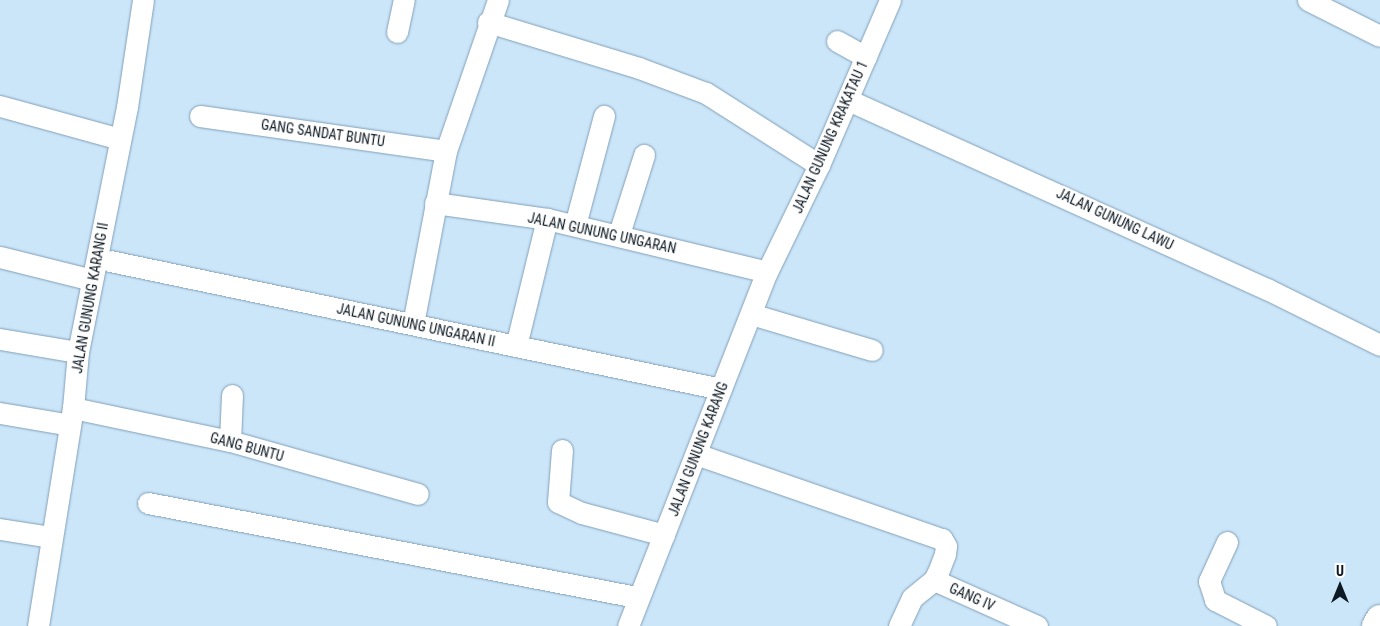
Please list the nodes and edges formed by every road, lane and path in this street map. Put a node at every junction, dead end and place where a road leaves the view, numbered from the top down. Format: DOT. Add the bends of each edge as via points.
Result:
graph roads {
  1 [pos="143,0"];
  2 [pos="404,0"];
  3 [pos="498,0"];
  4 [pos="890,0"];
  5 [pos="1308,0"];
  6 [pos="488,22"];
  7 [pos="397,32"];
  8 [pos="1380,36"];
  9 [pos="837,41"];
  10 [pos="866,57"];
  11 [pos="848,100"];
  12 [pos="0,106"];
  13 [pos="200,116"];
  14 [pos="604,116"];
  15 [pos="120,139"];
  16 [pos="446,150"];
  17 [pos="644,155"];
  18 [pos="819,165"];
  19 [pos="435,203"];
  20 [pos="547,219"];
  21 [pos="575,225"];
  22 [pos="619,234"];
  23 [pos="0,257"];
  24 [pos="110,261"];
  25 [pos="767,272"];
  26 [pos="92,280"];
  27 [pos="751,314"];
  28 [pos="413,324"];
  29 [pos="0,340"];
  30 [pos="1380,345"];
  31 [pos="516,346"];
  32 [pos="872,350"];
  33 [pos="78,352"];
  34 [pos="721,389"];
  35 [pos="232,395"];
  36 [pos="0,413"];
  37 [pos="72,417"];
  38 [pos="230,441"];
  39 [pos="562,450"];
  40 [pos="696,454"];
  41 [pos="418,494"];
  42 [pos="148,503"];
  43 [pos="0,529"];
  44 [pos="664,535"];
  45 [pos="51,537"];
  46 [pos="1227,542"];
  47 [pos="934,580"];
  48 [pos="638,597"];
  49 [pos="1380,619"];
  50 [pos="38,626"];
  51 [pos="628,626"];
  52 [pos="899,626"];
  53 [pos="1037,626"];
  54 [pos="1266,626"];
  55 [pos="1376,626"];
  1 -- 15 [label="street, JALAN GUNUNG KARANG II"];
  2 -- 7 [label="street"];
  3 -- 6 [label="street"];
  4 -- 10 [label="street, JALAN GUNUNG KRAKATAU 1"];
  5 -- 8 [label="street"];
  6 -- 16 [label="street"];
  6 -- 18 [label="street" via="639,68 706,93"];
  9 -- 10 [label="street"];
  10 -- 11 [label="street, JALAN GUNUNG KRAKATAU 1"];
  11 -- 18 [label="street, JALAN GUNUNG KRAKATAU 1"];
  11 -- 30 [label="street, JALAN GUNUNG LAWU" via="1249,281"];
  12 -- 15 [label="street"];
  13 -- 16 [label="street, GANG SANDAT BUNTU"];
  14 -- 21 [label="street"];
  15 -- 26 [label="street, JALAN GUNUNG KARANG II"];
  16 -- 19 [label="street"];
  17 -- 22 [label="street"];
  18 -- 25 [label="street, JALAN GUNUNG KRAKATAU 1"];
  19 -- 20 [label="street, JALAN GUNUNG UNGARAN"];
  19 -- 28 [label="street"];
  20 -- 21 [label="street, JALAN GUNUNG UNGARAN"];
  20 -- 31 [label="street"];
  21 -- 22 [label="street, JALAN GUNUNG UNGARAN"];
  22 -- 25 [label="street, JALAN GUNUNG UNGARAN"];
  23 -- 26 [label="street"];
  24 -- 28 [label="street, JALAN GUNUNG UNGARAN II"];
  25 -- 27 [label="street, JALAN GUNUNG KARANG"];
  26 -- 33 [label="street, JALAN GUNUNG KARANG II"];
  27 -- 32 [label="street"];
  27 -- 34 [label="street, JALAN GUNUNG KARANG"];
  28 -- 31 [label="street, JALAN GUNUNG UNGARAN II"];
  29 -- 33 [label="street"];
  31 -- 34 [label="street, JALAN GUNUNG UNGARAN II"];
  33 -- 37 [label="street, JALAN GUNUNG KARANG II"];
  34 -- 40 [label="street, JALAN GUNUNG KARANG"];
  35 -- 38 [label="street"];
  36 -- 37 [label="street, GANG BUNTU"];
  37 -- 38 [label="street, GANG BUNTU"];
  37 -- 45 [label="street, JALAN GUNUNG KARANG II"];
  38 -- 41 [label="street, GANG BUNTU"];
  39 -- 44 [label="street" via="558,502 582,513"];
  40 -- 44 [label="street, JALAN GUNUNG KARANG"];
  40 -- 47 [label="street" via="942,538 945,554"];
  42 -- 48 [label="street"];
  43 -- 45 [label="street"];
  44 -- 48 [label="street, JALAN GUNUNG KARANG"];
  45 -- 50 [label="street, JALAN GUNUNG KARANG II"];
  46 -- 54 [label="street" via="1210,581 1215,600"];
  47 -- 52 [label="street" via="912,598"];
  47 -- 53 [label="street, GANG IV"];
  48 -- 51 [label="street, JALAN GUNUNG KARANG"];
  49 -- 55 [label="highway"];
}
